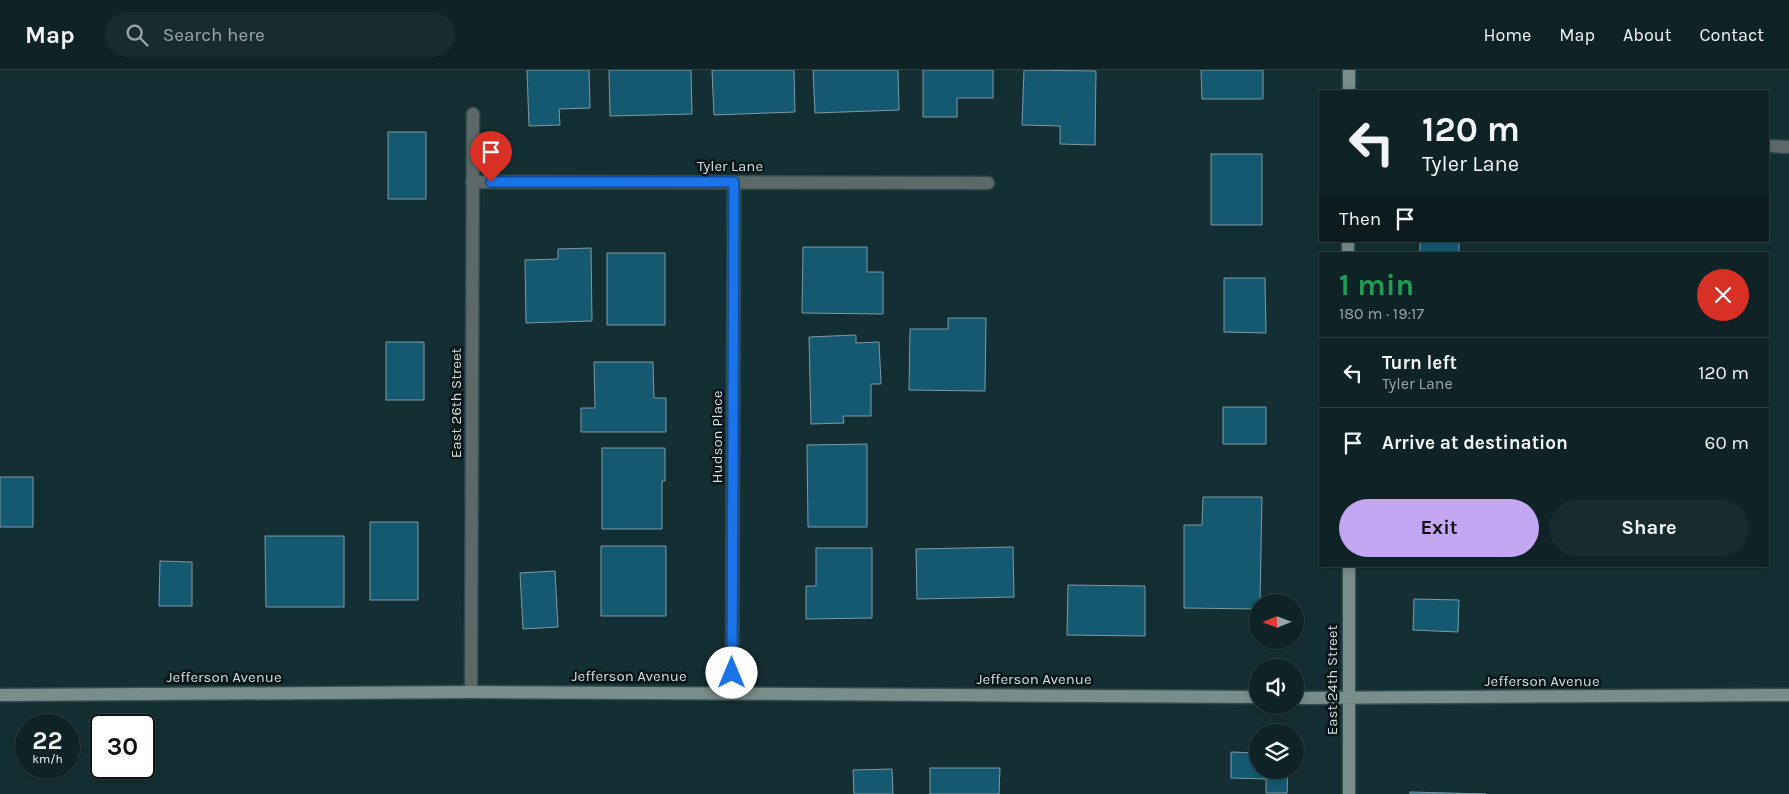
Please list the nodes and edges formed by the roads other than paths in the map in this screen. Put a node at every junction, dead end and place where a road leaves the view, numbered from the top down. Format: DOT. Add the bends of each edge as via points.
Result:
graph roads {
  1 [pos="1349,70"];
  2 [pos="1348,90"];
  3 [pos="473,114"];
  4 [pos="1769,146"];
  5 [pos="1789,146"];
  6 [pos="472,182"];
  7 [pos="734,182"];
  8 [pos="988,183"];
  9 [pos="1349,567"];
  10 [pos="471,692"];
  11 [pos="732,693"];
  12 [pos="0,695"];
  13 [pos="1789,696"];
  14 [pos="1249,697"];
  15 [pos="1304,698"];
  16 [pos="1349,698"];
  17 [pos="1349,794"];
  1 -- 2 [label="main road"];
  3 -- 6 [label="street, East 26th Street"];
  4 -- 5 [label="street"];
  6 -- 7 [label="street, Tyler Lane"];
  6 -- 10 [label="street, East 26th Street"];
  7 -- 8 [label="street, Tyler Lane"];
  7 -- 11 [label="street, Hudson Place"];
  9 -- 16 [label="main road, East 24th Street"];
  10 -- 11 [label="main road, Jefferson Avenue"];
  10 -- 12 [label="main road, Jefferson Avenue"];
  11 -- 14 [label="main road, Jefferson Avenue"];
  13 -- 16 [label="main road, Jefferson Avenue"];
  15 -- 16 [label="main road, Jefferson Avenue"];
  16 -- 17 [label="main road, East 24th Street"];
}
